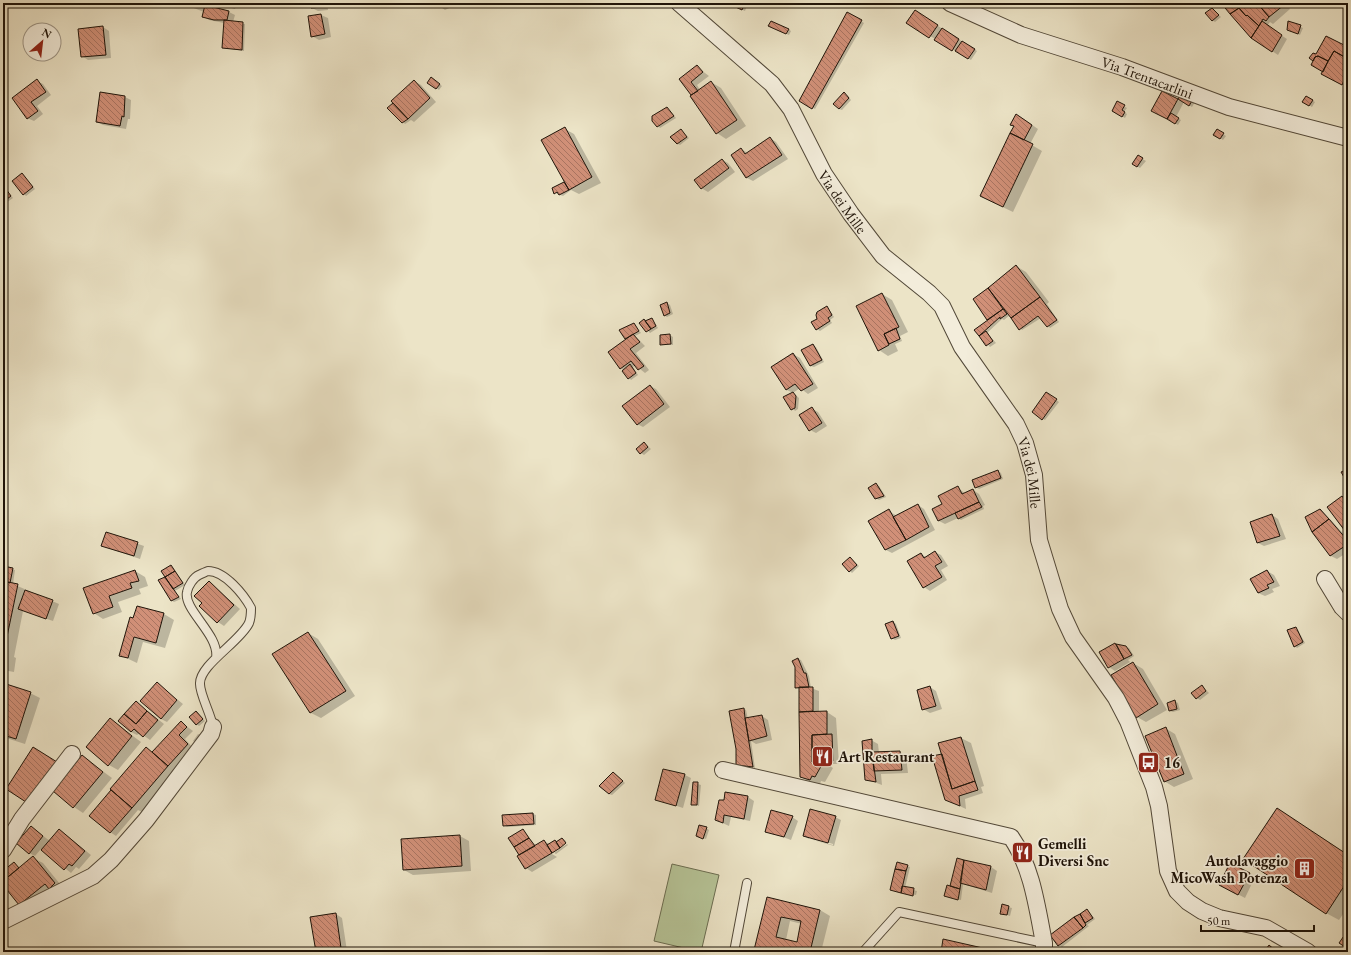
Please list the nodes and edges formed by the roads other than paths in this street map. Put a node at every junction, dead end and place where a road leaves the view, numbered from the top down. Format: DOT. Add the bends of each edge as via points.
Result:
graph roads {
  1 [pos="679,3"];
  2 [pos="950,3"];
  3 [pos="1348,138"];
  4 [pos="1326,579"];
  5 [pos="1348,613"];
  6 [pos="216,658"];
  7 [pos="213,727"];
  8 [pos="72,754"];
  9 [pos="723,770"];
  10 [pos="3,850"];
  11 [pos="747,883"];
  12 [pos="3,921"];
  13 [pos="1044,947"];
  14 [pos="734,952"];
  15 [pos="863,952"];
  16 [pos="1308,952"];
  1 -- 16 [label="street, Via dei Mille" via="772,84 791,109 824,174 851,214 883,256 942,306 962,347 1016,424 1034,474 1039,540 1060,609 1073,637 1116,698 1128,721 1154,787 1168,870 1177,891 1202,911 1219,918 1266,928"];
  2 -- 3 [label="street, Via Trentacarlini" via="1021,35 1229,107"];
  4 -- 5 [label="street" via="1342,608"];
  6 -- 6 [label="lane" via="234,643 249,623 252,608 242,593 221,576 208,572 196,576 190,584 187,600 213,640 217,651"];
  6 -- 7 [label="lane" via="200,679"];
  7 -- 12 [label="street" via="211,734 151,814 111,860 93,876"];
  8 -- 10 [label="street" via="22,819"];
  9 -- 13 [label="street" via="1011,837 1018,847 1032,884"];
  11 -- 14 [label="lane"];
  13 -- 15 [label="lane" via="899,912"];
}
